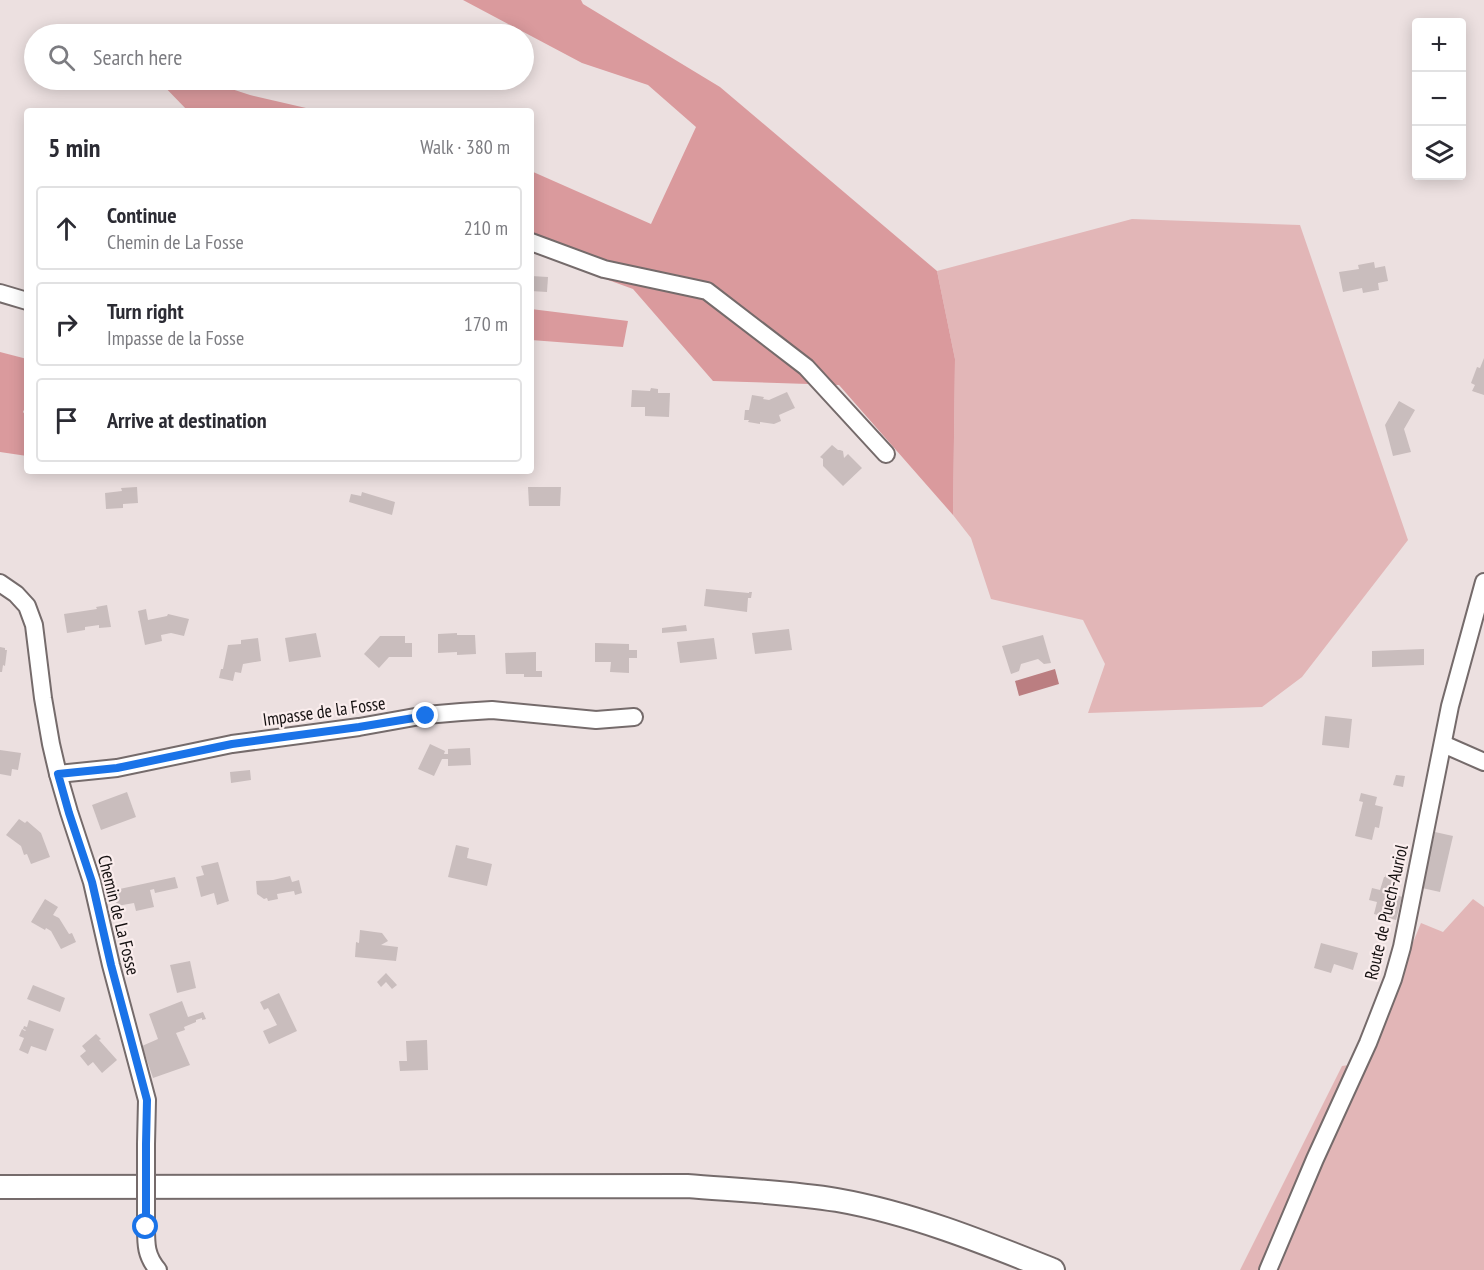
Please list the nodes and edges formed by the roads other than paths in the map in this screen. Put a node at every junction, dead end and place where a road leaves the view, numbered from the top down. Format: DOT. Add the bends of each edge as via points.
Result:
graph roads {
  1 [pos="534,243"];
  2 [pos="0,293"];
  3 [pos="24,300"];
  4 [pos="886,454"];
  5 [pos="1484,582"];
  6 [pos="0,583"];
  7 [pos="634,717"];
  8 [pos="1443,744"];
  9 [pos="1484,762"];
  10 [pos="58,774"];
  11 [pos="0,1187"];
  12 [pos="158,1270"];
  13 [pos="1053,1270"];
  14 [pos="1268,1270"];
  1 -- 4 [label="street" via="604,269 707,291 806,367"];
  2 -- 3 [label="street"];
  5 -- 8 [label="street, Route de Puech-Auriol"];
  6 -- 10 [label="street, Chemin de La Fosse" via="27,606 34,625"];
  7 -- 10 [label="street, Impasse de la Fosse" via="596,720 492,710 461,712 232,744 117,768"];
  8 -- 9 [label="street"];
  8 -- 14 [label="street, Route de Puech-Auriol" via="1393,979"];
  10 -- 12 [label="street, Chemin de La Fosse, bridge" via="92,882 147,1097 146,1245"];
  11 -- 13 [label="main road" via="687,1186 838,1200 963,1236"];
}
